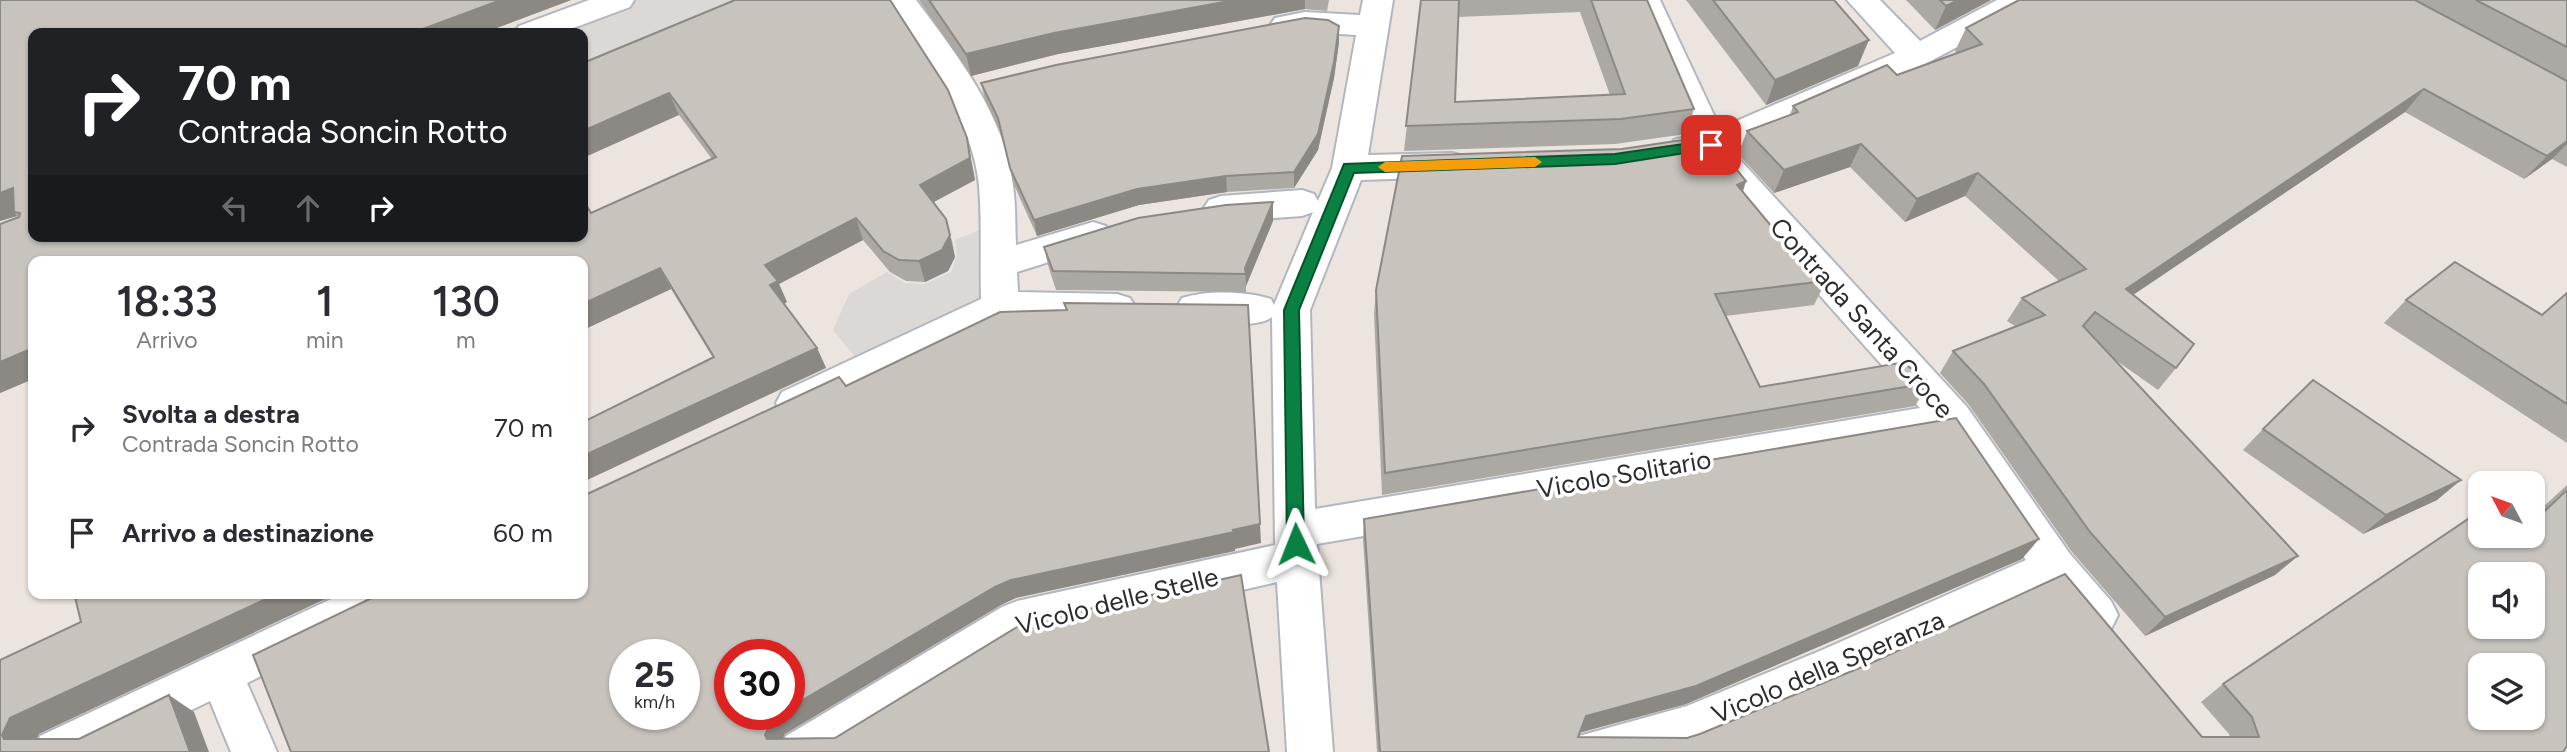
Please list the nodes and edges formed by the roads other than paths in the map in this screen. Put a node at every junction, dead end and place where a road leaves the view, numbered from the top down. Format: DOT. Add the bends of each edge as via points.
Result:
graph roads {
  1 [pos="619,0"];
  2 [pos="901,0"];
  3 [pos="1645,0"];
  4 [pos="1861,0"];
  5 [pos="2021,0"];
  6 [pos="1376,13"];
  7 [pos="543,28"];
  8 [pos="1256,30"];
  9 [pos="1916,56"];
  10 [pos="1711,145"];
  11 [pos="1656,153"];
  12 [pos="1479,164"];
  13 [pos="1349,168"];
  14 [pos="1302,204"];
  15 [pos="1189,214"];
  16 [pos="1127,225"];
  17 [pos="999,264"];
  18 [pos="1000,306"];
  19 [pos="1258,309"];
  20 [pos="767,416"];
  21 [pos="1953,418"];
  22 [pos="1296,544"];
  23 [pos="2055,567"];
  24 [pos="375,599"];
  25 [pos="2116,639"];
  26 [pos="220,672"];
  27 [pos="56,752"];
  28 [pos="254,752"];
  29 [pos="802,752"];
  30 [pos="1310,752"];
  31 [pos="1595,752"];
  1 -- 7 [label="street"];
  2 -- 17 [label="street" via="974,89 996,184"];
  3 -- 10 [label="street, Contrada Santa Croce"];
  4 -- 9 [label="street"];
  5 -- 9 [label="street"];
  6 -- 8 [label="street"];
  6 -- 13 [label="street"];
  9 -- 10 [label="street"];
  10 -- 11 [label="street"];
  10 -- 21 [label="street, Contrada Santa Croce" via="1723,164"];
  12 -- 13 [label="street"];
  13 -- 22 [label="street" via="1291,310"];
  14 -- 15 [label="street"];
  16 -- 17 [label="street"];
  17 -- 18 [label="street"];
  18 -- 19 [label="street"];
  18 -- 20 [label="street"];
  21 -- 22 [label="street, Vicolo Solitario"];
  21 -- 23 [label="street, Contrada Santa Croce"];
  22 -- 29 [label="street, Vicolo delle Stelle" via="1017,621"];
  22 -- 30 [label="street"];
  23 -- 25 [label="street, Contrada Santa Croce"];
  23 -- 31 [label="street, Vicolo della Speranza" via="1689,727"];
  24 -- 26 [label="street"];
  26 -- 27 [label="street"];
  26 -- 28 [label="street"];
}
